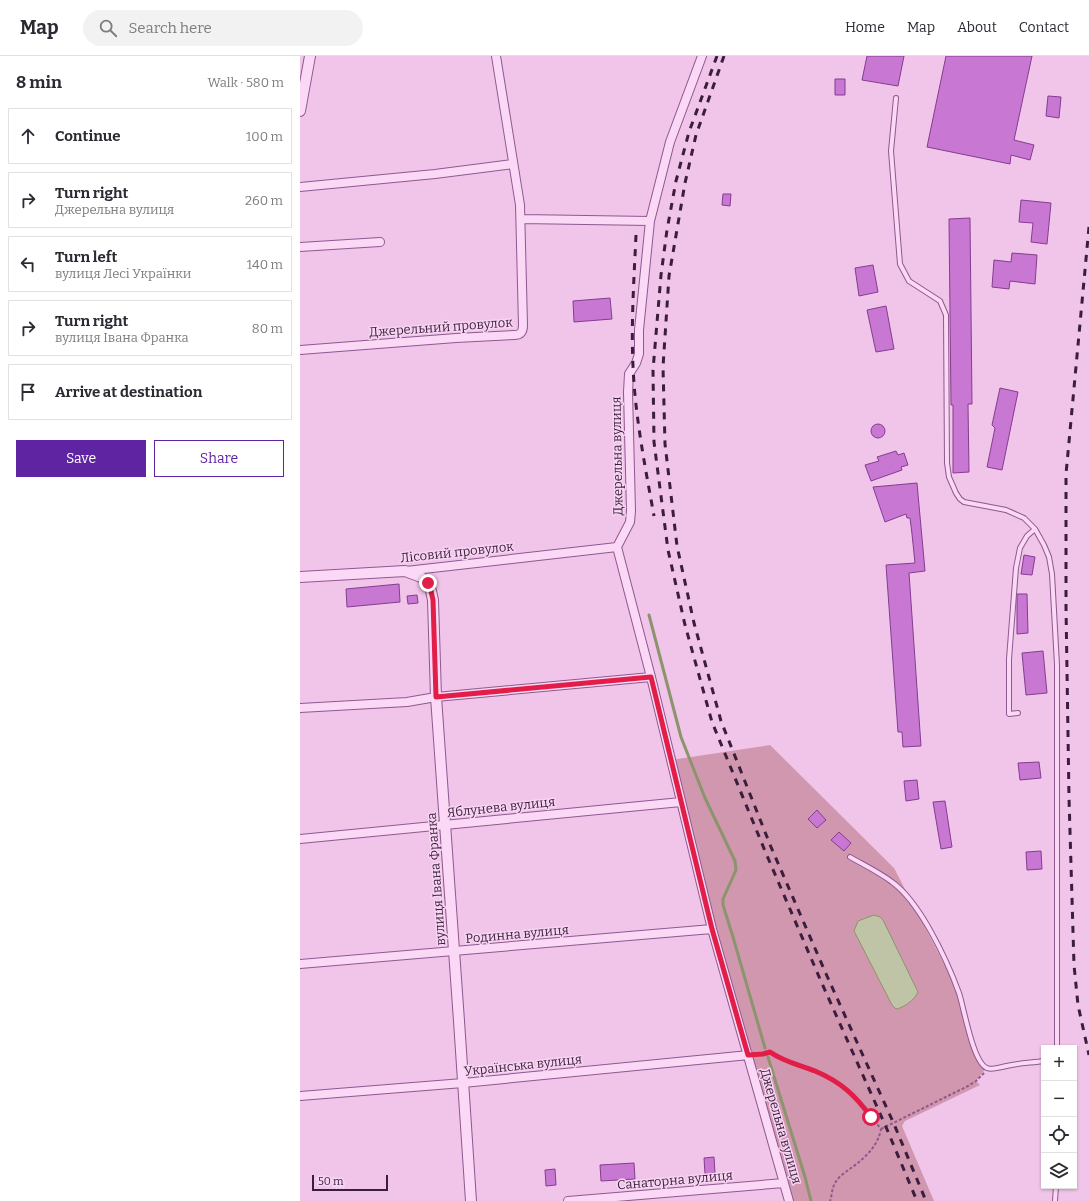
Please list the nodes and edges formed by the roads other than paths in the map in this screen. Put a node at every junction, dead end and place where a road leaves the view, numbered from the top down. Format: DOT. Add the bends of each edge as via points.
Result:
graph roads {
  1 [pos="310,56"];
  2 [pos="496,56"];
  3 [pos="702,56"];
  4 [pos="896,98"];
  5 [pos="300,111"];
  6 [pos="513,164"];
  7 [pos="300,187"];
  8 [pos="521,219"];
  9 [pos="650,221"];
  10 [pos="380,242"];
  11 [pos="300,247"];
  12 [pos="300,350"];
  13 [pos="1035,529"];
  14 [pos="617,547"];
  15 [pos="405,571"];
  16 [pos="300,577"];
  17 [pos="651,677"];
  18 [pos="436,697"];
  19 [pos="300,708"];
  20 [pos="1018,713"];
  21 [pos="681,802"];
  22 [pos="444,825"];
  23 [pos="300,839"];
  24 [pos="850,857"];
  25 [pos="712,929"];
  26 [pos="454,951"];
  27 [pos="300,964"];
  28 [pos="1057,1045"];
  29 [pos="748,1055"];
  30 [pos="1041,1061"];
  31 [pos="463,1083"];
  32 [pos="300,1096"];
  33 [pos="784,1183"];
  34 [pos="1056,1189"];
  35 [pos="471,1201"];
  36 [pos="568,1201"];
  37 [pos="789,1201"];
  38 [pos="1055,1201"];
  1 -- 5 [label="street"];
  2 -- 6 [label="street, Джерельний провулок"];
  3 -- 9 [label="street, Джерельна вулиця" via="670,142"];
  4 -- 13 [label="lane" via="892,151 900,264 908,281 940,301 946,315 949,476 956,493 964,502 1015,513"];
  6 -- 7 [label="street"];
  6 -- 8 [label="street, Джерельний провулок"];
  8 -- 9 [label="street"];
  8 -- 12 [label="street, Джерельний провулок" via="523,330 519,335"];
  9 -- 14 [label="street, Джерельна вулиця" via="639,354 629,374 630,522"];
  10 -- 11 [label="street"];
  13 -- 20 [label="lane" via="1020,548 1016,568 1009,659 1009,714"];
  13 -- 28 [label="lane" via="1049,557 1051,568 1057,665"];
  14 -- 15 [label="street, Лісовий провулок"];
  14 -- 17 [label="street, Джерельна вулиця"];
  15 -- 16 [label="street, Лісовий провулок"];
  15 -- 18 [label="street, вулиця Івана Франка" via="421,577 428,583 431,591"];
  17 -- 18 [label="street"];
  17 -- 21 [label="street, Джерельна вулиця"];
  18 -- 19 [label="street" via="407,702"];
  18 -- 22 [label="street, вулиця Івана Франка"];
  21 -- 22 [label="street, Яблунева вулиця"];
  21 -- 25 [label="street, Джерельна вулиця"];
  22 -- 23 [label="street, Яблунева вулиця"];
  22 -- 26 [label="street, вулиця Івана Франка"];
  24 -- 30 [label="lane" via="893,882 917,908 957,989 979,1062 992,1069"];
  25 -- 26 [label="street, Родинна вулиця"];
  25 -- 29 [label="street, Джерельна вулиця"];
  26 -- 27 [label="street, Родинна вулиця"];
  26 -- 31 [label="street, вулиця Івана Франка"];
  29 -- 31 [label="street, Українська вулиця"];
  29 -- 33 [label="street, Джерельна вулиця"];
  31 -- 32 [label="street, Українська вулиця"];
  31 -- 35 [label="street, вулиця Івана Франка"];
  33 -- 36 [label="street, Санаторна вулиця"];
  33 -- 37 [label="street, Джерельна вулиця"];
  34 -- 38 [label="lane"];
}
